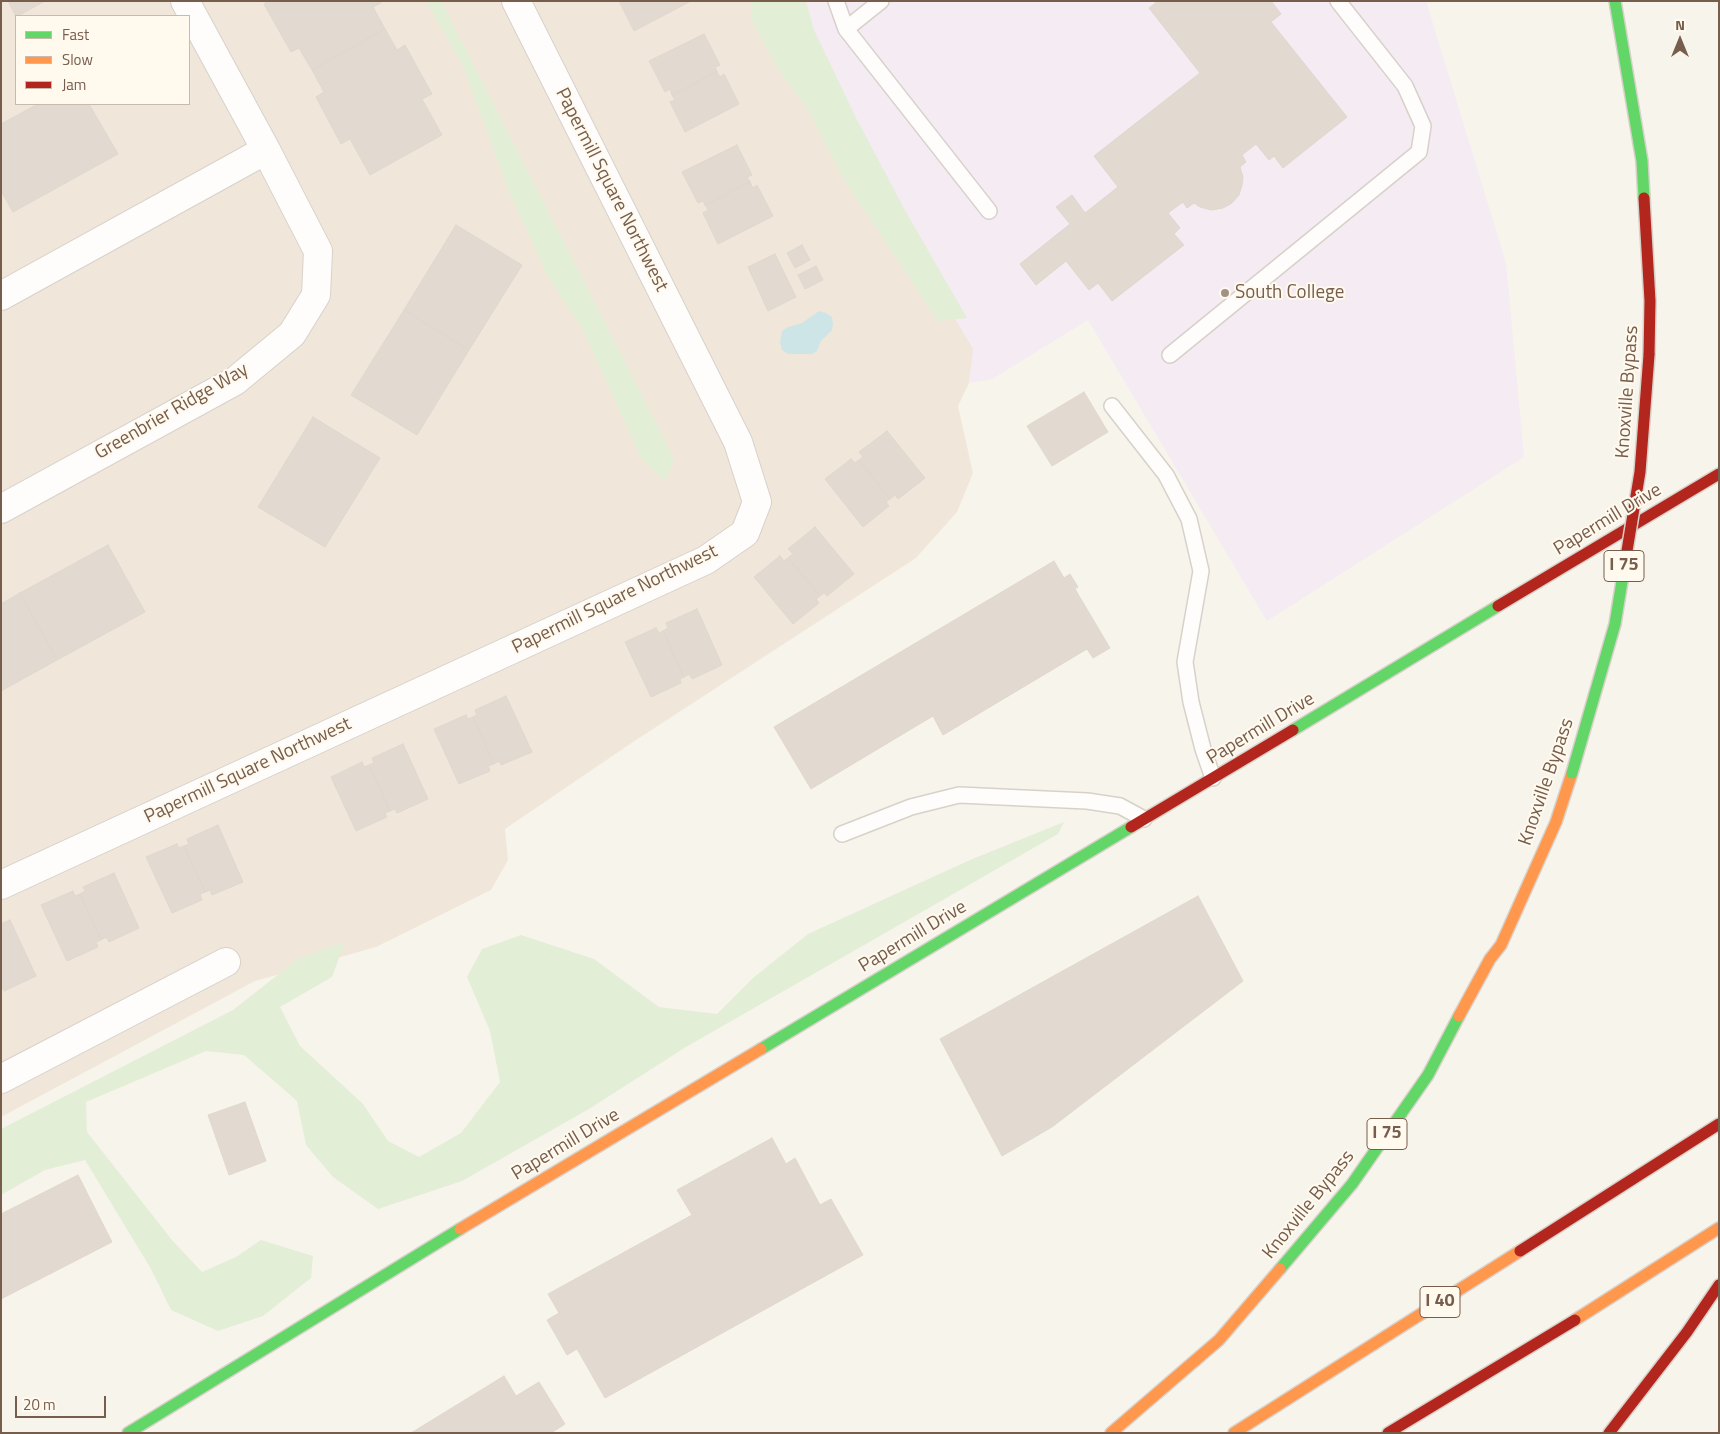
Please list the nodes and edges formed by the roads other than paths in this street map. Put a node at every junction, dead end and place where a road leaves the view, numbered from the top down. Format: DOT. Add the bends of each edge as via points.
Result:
graph roads {
  1 [pos="185,1"];
  2 [pos="516,1"];
  3 [pos="836,1"];
  4 [pos="881,1"];
  5 [pos="1338,1"];
  6 [pos="1615,1"];
  7 [pos="846,29"];
  8 [pos="266,150"];
  9 [pos="989,211"];
  10 [pos="1,296"];
  11 [pos="1170,355"];
  12 [pos="1112,406"];
  13 [pos="1719,474"];
  14 [pos="1,509"];
  15 [pos="1213,778"];
  16 [pos="1144,819"];
  17 [pos="842,834"];
  18 [pos="1,885"];
  19 [pos="226,962"];
  20 [pos="1,1079"];
  21 [pos="1719,1124"];
  22 [pos="1719,1228"];
  23 [pos="1719,1285"];
  24 [pos="128,1433"];
  25 [pos="1111,1433"];
  26 [pos="1234,1433"];
  27 [pos="1388,1433"];
  28 [pos="1609,1433"];
  1 -- 8 [label="street, Greenbrier Ridge Way"];
  2 -- 18 [label="street, Papermill Square Northwest" via="738,442 757,502 745,533 706,560"];
  3 -- 7 [label="lane"];
  4 -- 7 [label="lane"];
  5 -- 11 [label="lane" via="1405,86 1422,126 1419,152"];
  6 -- 25 [label="main road, Knoxville Bypass / I 75, bridge" via="1642,161 1650,301 1649,355 1640,472 1615,624 1556,822 1501,945 1490,959 1428,1075 1352,1184 1219,1340"];
  7 -- 9 [label="lane"];
  8 -- 10 [label="street"];
  8 -- 14 [label="street, Greenbrier Ridge Way" via="318,251 316,295 292,334 235,381"];
  12 -- 15 [label="lane" via="1166,475 1189,519 1201,571 1186,662 1191,702"];
  13 -- 15 [label="main road, Papermill Drive"];
  15 -- 16 [label="main road, Papermill Drive"];
  16 -- 17 [label="lane" via="1120,806 1087,801 959,795 911,806"];
  16 -- 24 [label="main road, Papermill Drive" via="449,1236"];
  19 -- 20 [label="street"];
  21 -- 26 [label="main road, I 40"];
  22 -- 27 [label="main road" via="1561,1329"];
  23 -- 28 [label="main road"];
}
